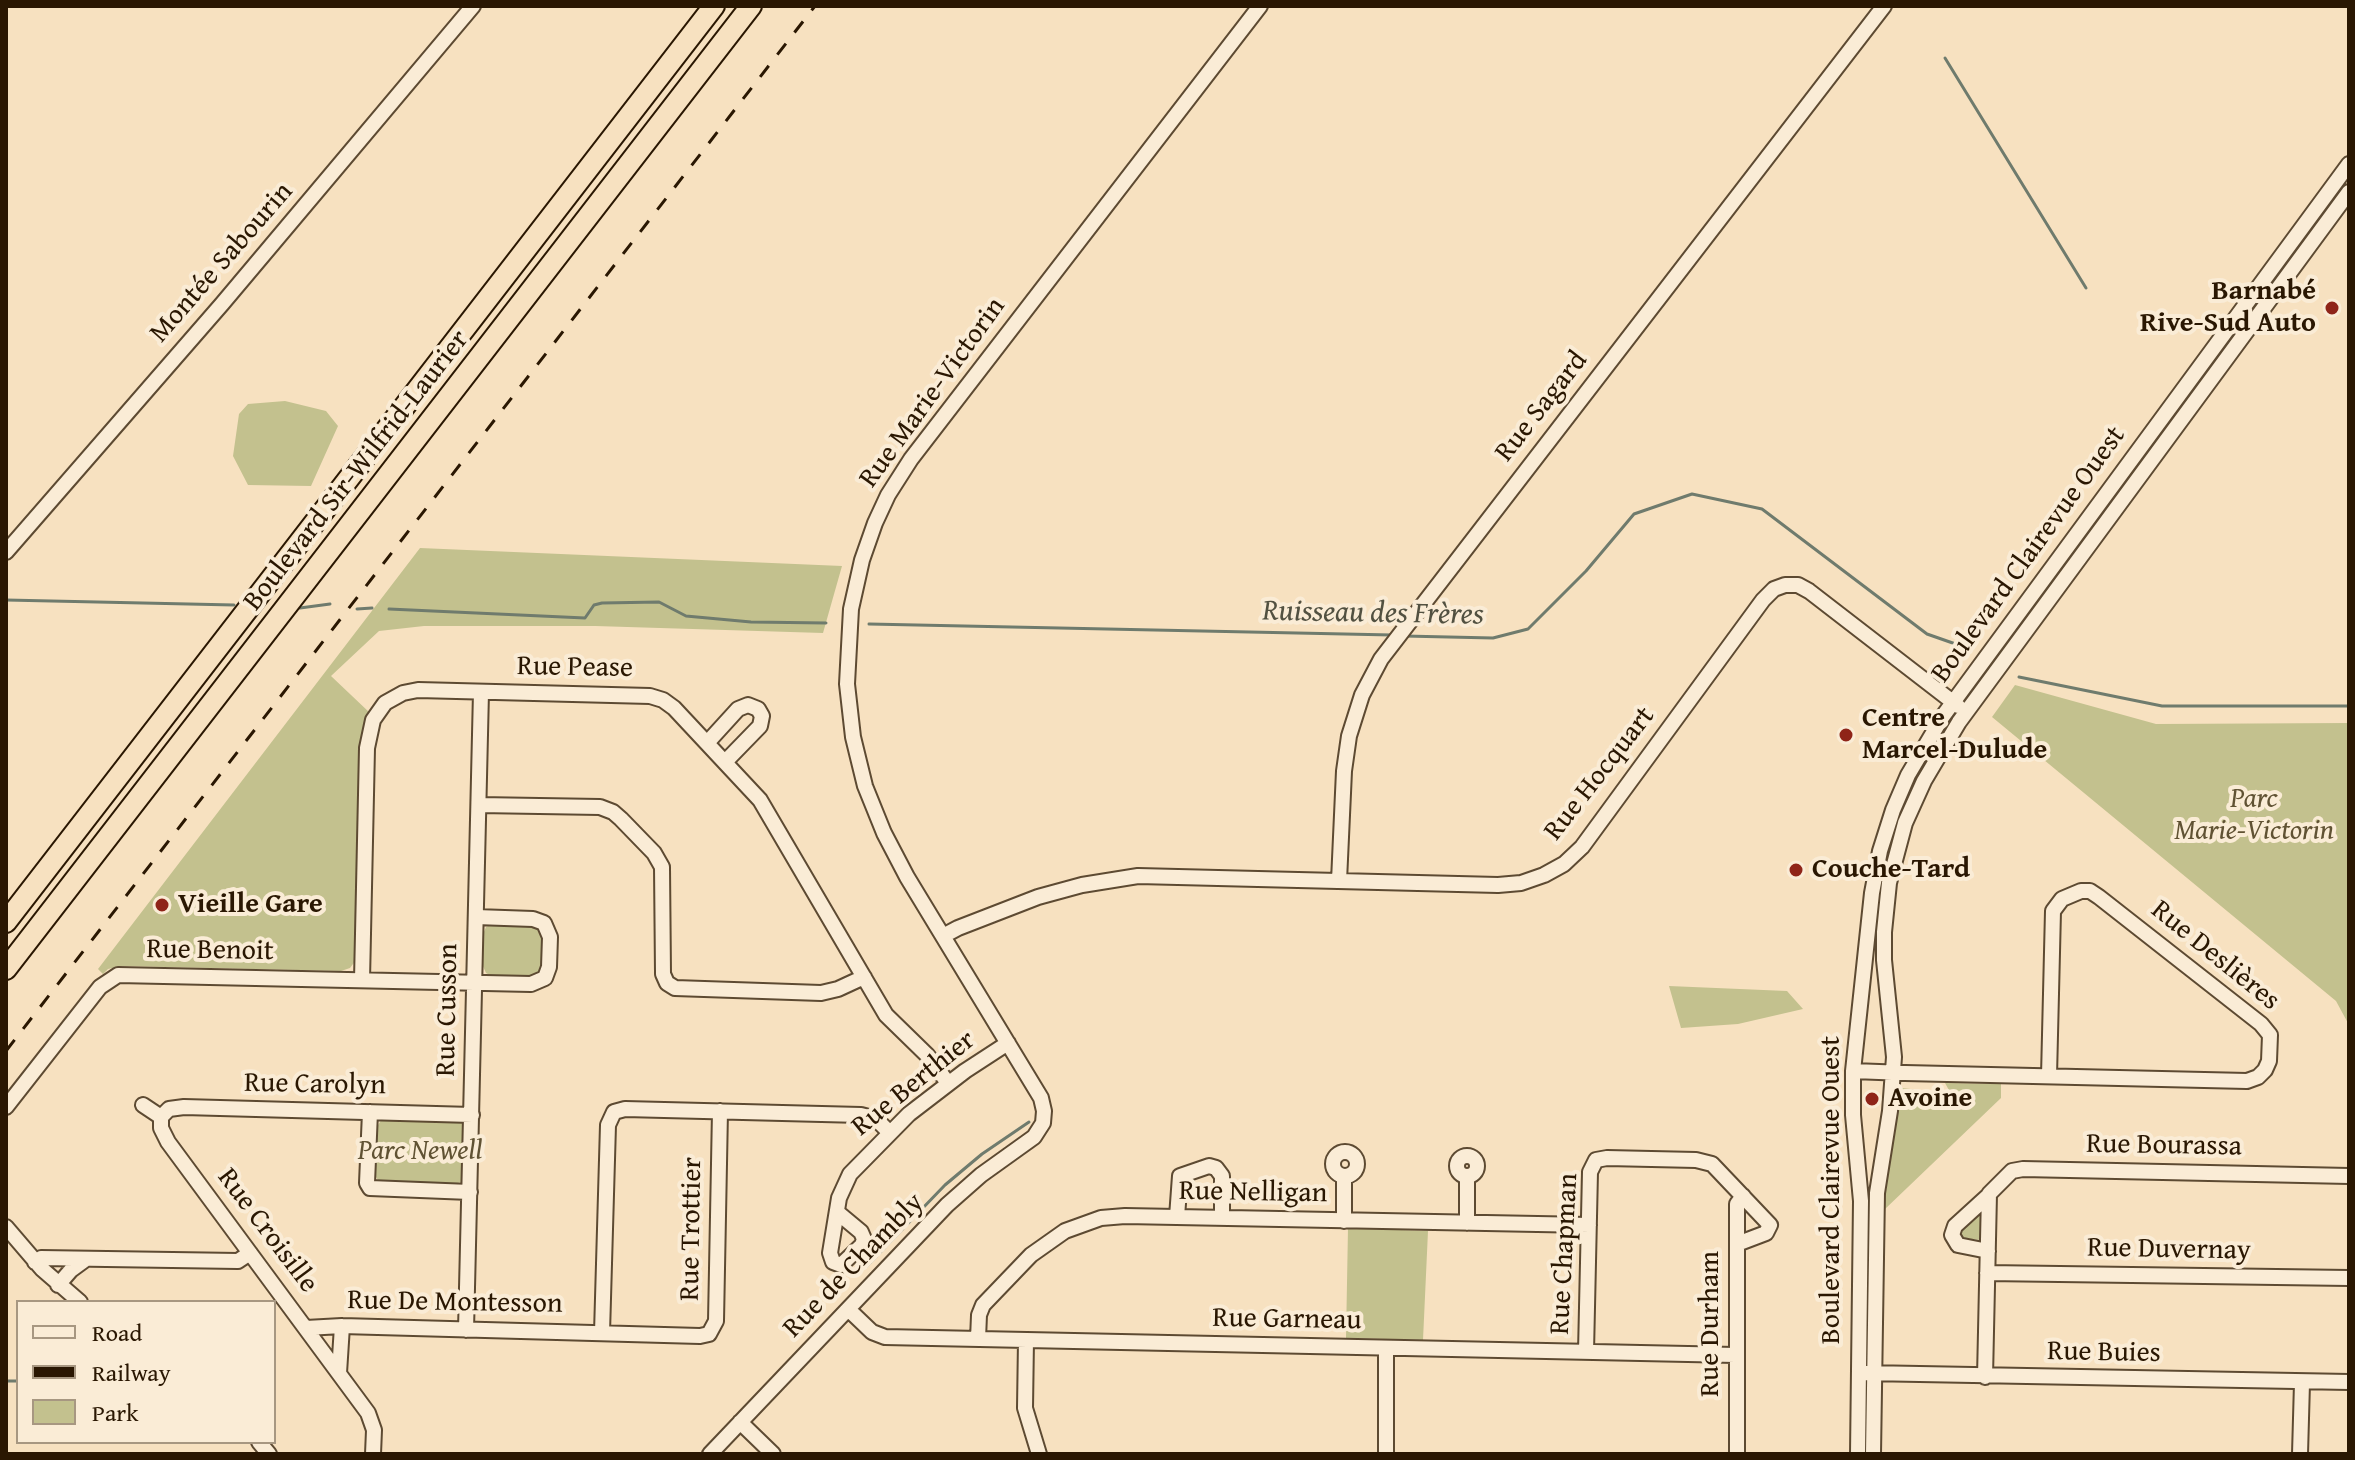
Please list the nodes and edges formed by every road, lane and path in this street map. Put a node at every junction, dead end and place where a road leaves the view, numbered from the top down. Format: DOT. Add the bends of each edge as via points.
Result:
graph roads {
  1 [pos="473,6"];
  2 [pos="714,6"];
  3 [pos="751,6"];
  4 [pos="1260,6"];
  5 [pos="1884,6"];
  6 [pos="2349,164"];
  7 [pos="2335,183"];
  8 [pos="2349,192"];
  9 [pos="2238,315"];
  10 [pos="2251,325"];
  11 [pos="6,552"];
  12 [pos="2057,560"];
  13 [pos="2071,570"];
  14 [pos="481,692"];
  15 [pos="1953,702"];
  16 [pos="1967,712"];
  17 [pos="707,743"];
  18 [pos="725,762"];
  19 [pos="479,805"];
  20 [pos="1877,863"];
  21 [pos="1891,871"];
  22 [pos="1339,881"];
  23 [pos="476,917"];
  24 [pos="6,922"];
  25 [pos="943,936"];
  26 [pos="6,969"];
  27 [pos="864,977"];
  28 [pos="362,980"];
  29 [pos="474,982"];
  30 [pos="1008,1043"];
  31 [pos="1853,1071"];
  32 [pos="1893,1073"];
  33 [pos="2049,1076"];
  34 [pos="948,1083"];
  35 [pos="143,1105"];
  36 [pos="6,1107"];
  37 [pos="720,1111"];
  38 [pos="370,1112"];
  39 [pos="472,1115"];
  40 [pos="161,1117"];
  41 [pos="1043,1123"];
  42 [pos="889,1132"];
  43 [pos="1344,1176"];
  44 [pos="2349,1176"];
  45 [pos="1467,1177"];
  46 [pos="470,1192"];
  47 [pos="1989,1195"];
  48 [pos="1743,1196"];
  49 [pos="837,1212"];
  50 [pos="1177,1217"];
  51 [pos="1222,1218"];
  52 [pos="1344,1221"];
  53 [pos="1467,1223"];
  54 [pos="1589,1225"];
  55 [pos="6,1227"];
  56 [pos="1737,1244"];
  57 [pos="1988,1251"];
  58 [pos="250,1253"];
  59 [pos="87,1259"];
  60 [pos="35,1262"];
  61 [pos="1987,1273"];
  62 [pos="2349,1278"];
  63 [pos="58,1285"];
  64 [pos="77,1300"];
  65 [pos="848,1309"];
  66 [pos="342,1326"];
  67 [pos="306,1328"];
  68 [pos="466,1330"];
  69 [pos="602,1333"];
  70 [pos="978,1339"];
  71 [pos="1026,1340"];
  72 [pos="1386,1348"];
  73 [pos="1586,1352"];
  74 [pos="1735,1355"];
  75 [pos="339,1373"];
  76 [pos="1859,1373"];
  77 [pos="1875,1374"];
  78 [pos="1985,1377"];
  79 [pos="2349,1382"];
  80 [pos="2302,1383"];
  81 [pos="740,1422"];
  82 [pos="373,1454"];
  83 [pos="710,1454"];
  84 [pos="773,1454"];
  85 [pos="1039,1454"];
  86 [pos="1386,1454"];
  87 [pos="1737,1454"];
  88 [pos="1858,1454"];
  89 [pos="1873,1454"];
  90 [pos="2300,1454"];
  1 -- 11 [label="street, Montée Sabourin"];
  2 -- 24 [label="highway, Boulevard Sir-Wilfrid-Laurier"];
  3 -- 26 [label="highway, Boulevard Sir-Wilfrid-Laurier"];
  4 -- 25 [label="street, Rue Marie-Victorin" via="921,445 871,533 849,630 847,684 853,737 884,833"];
  5 -- 22 [label="street, Rue Sagard" via="1381,659 1349,736"];
  6 -- 7 [label="street, Boulevard Clairevue Ouest"];
  7 -- 8 [label="street"];
  7 -- 9 [label="street, Boulevard Clairevue Ouest"];
  8 -- 10 [label="street, Boulevard Clairevue Ouest"];
  9 -- 10 [label="street"];
  9 -- 12 [label="street, Boulevard Clairevue Ouest"];
  10 -- 13 [label="street, Boulevard Clairevue Ouest"];
  12 -- 13 [label="street"];
  12 -- 15 [label="street, Boulevard Clairevue Ouest"];
  13 -- 16 [label="street, Boulevard Clairevue Ouest"];
  14 -- 17 [label="street, Rue Pease" via="654,697 670,705"];
  14 -- 19 [label="street, Rue Cusson"];
  14 -- 28 [label="street, Rue Pease" via="408,691 389,700 373,720 367,748"];
  15 -- 16 [label="street, Rue Hocquart"];
  15 -- 20 [label="street, Boulevard Clairevue Ouest" via="1908,775"];
  15 -- 22 [label="street, Rue Hocquart" via="1809,591 1781,586 1763,600 1587,841 1564,864 1513,884"];
  16 -- 21 [label="street, Boulevard Clairevue Ouest" via="1917,794"];
  17 -- 18 [label="street, Rue Pease"];
  17 -- 18 [label="street" via="741,707 758,709 760,726"];
  18 -- 27 [label="street, Rue Pease" via="764,804"];
  19 -- 23 [label="street, Rue Cusson"];
  19 -- 27 [label="street" via="596,807 617,814 662,867 663,974 675,988 821,993"];
  20 -- 21 [label="street"];
  20 -- 31 [label="street, Boulevard Clairevue Ouest"];
  21 -- 32 [label="street, Boulevard Clairevue Ouest" via="1884,947"];
  22 -- 25 [label="street, Rue Hocquart" via="1120,878 1038,897"];
  23 -- 29 [label="street, Rue Cusson"];
  23 -- 29 [label="street, Rue Benoit" via="542,922 549,931 550,952 548,973 537,983"];
  25 -- 30 [label="street, Rue Marie-Victorin"];
  27 -- 34 [label="street, Rue Pease" via="892,1023 919,1046"];
  28 -- 29 [label="street, Rue Benoit"];
  28 -- 36 [label="street, Rue Benoit" via="114,977 100,987"];
  29 -- 39 [label="street, Rue Cusson"];
  30 -- 34 [label="street, Rue Berthier"];
  30 -- 41 [label="street, Rue Marie-Victorin" via="1042,1102"];
  31 -- 32 [label="street, Rue Deslières"];
  31 -- 76 [label="street, Boulevard Clairevue Ouest" via="1861,1186"];
  32 -- 33 [label="street, Rue Deslières"];
  32 -- 77 [label="street, Boulevard Clairevue Ouest" via="1877,1193"];
  33 -- 33 [label="street, Rue Deslières" via="2053,911 2062,899 2084,890 2270,1035 2267,1067 2252,1080"];
  34 -- 42 [label="street, Rue Berthier"];
  35 -- 40 [label="street"];
  37 -- 42 [label="street" via="865,1115"];
  37 -- 69 [label="street" via="622,1109 609,1119"];
  37 -- 69 [label="street, Rue Trottier" via="715,1327 700,1336"];
  38 -- 39 [label="street, Rue Carolyn"];
  38 -- 40 [label="street, Rue Carolyn" via="184,1107 169,1109"];
  38 -- 46 [label="street" via="370,1188"];
  39 -- 46 [label="street, Rue Cusson"];
  40 -- 58 [label="street, Rue Croisille" via="168,1142"];
  41 -- 65 [label="street, Rue de Chambly" via="1034,1137 947,1205"];
  42 -- 49 [label="street, Rue Berthier" via="850,1174"];
  43 -- 52 [label="street"];
  44 -- 47 [label="street, Rue Bourassa" via="2018,1169"];
  45 -- 53 [label="street"];
  46 -- 68 [label="street, Rue Cusson"];
  47 -- 57 [label="street"];
  47 -- 57 [label="street, Rue Bourassa" via="1952,1235 1958,1245"];
  48 -- 54 [label="street, Rue Chapman" via="1705,1161 1602,1158 1590,1169"];
  48 -- 56 [label="street, Rue Durham" via="1737,1204"];
  48 -- 56 [label="street, Rue Chapman" via="1770,1227"];
  50 -- 51 [label="street, Rue Nelligan"];
  50 -- 51 [label="street" via="1179,1178 1209,1166 1222,1176"];
  50 -- 70 [label="street, Rue Nelligan" via="1101,1218 1057,1236 983,1305"];
  51 -- 52 [label="street, Rue Nelligan"];
  52 -- 53 [label="street, Rue Nelligan"];
  53 -- 54 [label="street, Rue Nelligan"];
  54 -- 73 [label="street, Rue Chapman"];
  55 -- 60 [label="street"];
  56 -- 74 [label="street, Rue Durham"];
  57 -- 61 [label="street"];
  58 -- 59 [label="street" via="238,1261"];
  58 -- 67 [label="street, Rue Croisille"];
  59 -- 60 [label="street"];
  59 -- 63 [label="street"];
  60 -- 63 [label="street"];
  61 -- 62 [label="street, Rue Duvernay"];
  61 -- 78 [label="street"];
  63 -- 64 [label="street"];
  65 -- 70 [label="street, Rue Garneau" via="881,1337"];
  65 -- 81 [label="street, Rue de Chambly"];
  66 -- 67 [label="street, Rue De Montesson"];
  66 -- 68 [label="street, Rue De Montesson"];
  66 -- 75 [label="street"];
  67 -- 75 [label="street, Rue Croisille"];
  68 -- 69 [label="street, Rue De Montesson"];
  70 -- 71 [label="street, Rue Garneau"];
  71 -- 72 [label="street, Rue Garneau"];
  71 -- 85 [label="street" via="1025,1408"];
  72 -- 73 [label="street, Rue Garneau"];
  72 -- 86 [label="street"];
  73 -- 74 [label="street, Rue Garneau"];
  74 -- 87 [label="street, Rue Durham"];
  75 -- 82 [label="street, Rue Croisille" via="370,1417"];
  76 -- 77 [label="street, Rue Buies"];
  76 -- 88 [label="street, Boulevard Clairevue Ouest"];
  77 -- 78 [label="street, Rue Buies"];
  77 -- 89 [label="street, Boulevard Clairevue Ouest"];
  78 -- 80 [label="street, Rue Buies"];
  79 -- 80 [label="street, Rue Buies"];
  80 -- 90 [label="street"];
  81 -- 83 [label="street, Rue de Chambly"];
  81 -- 84 [label="street"];
}
